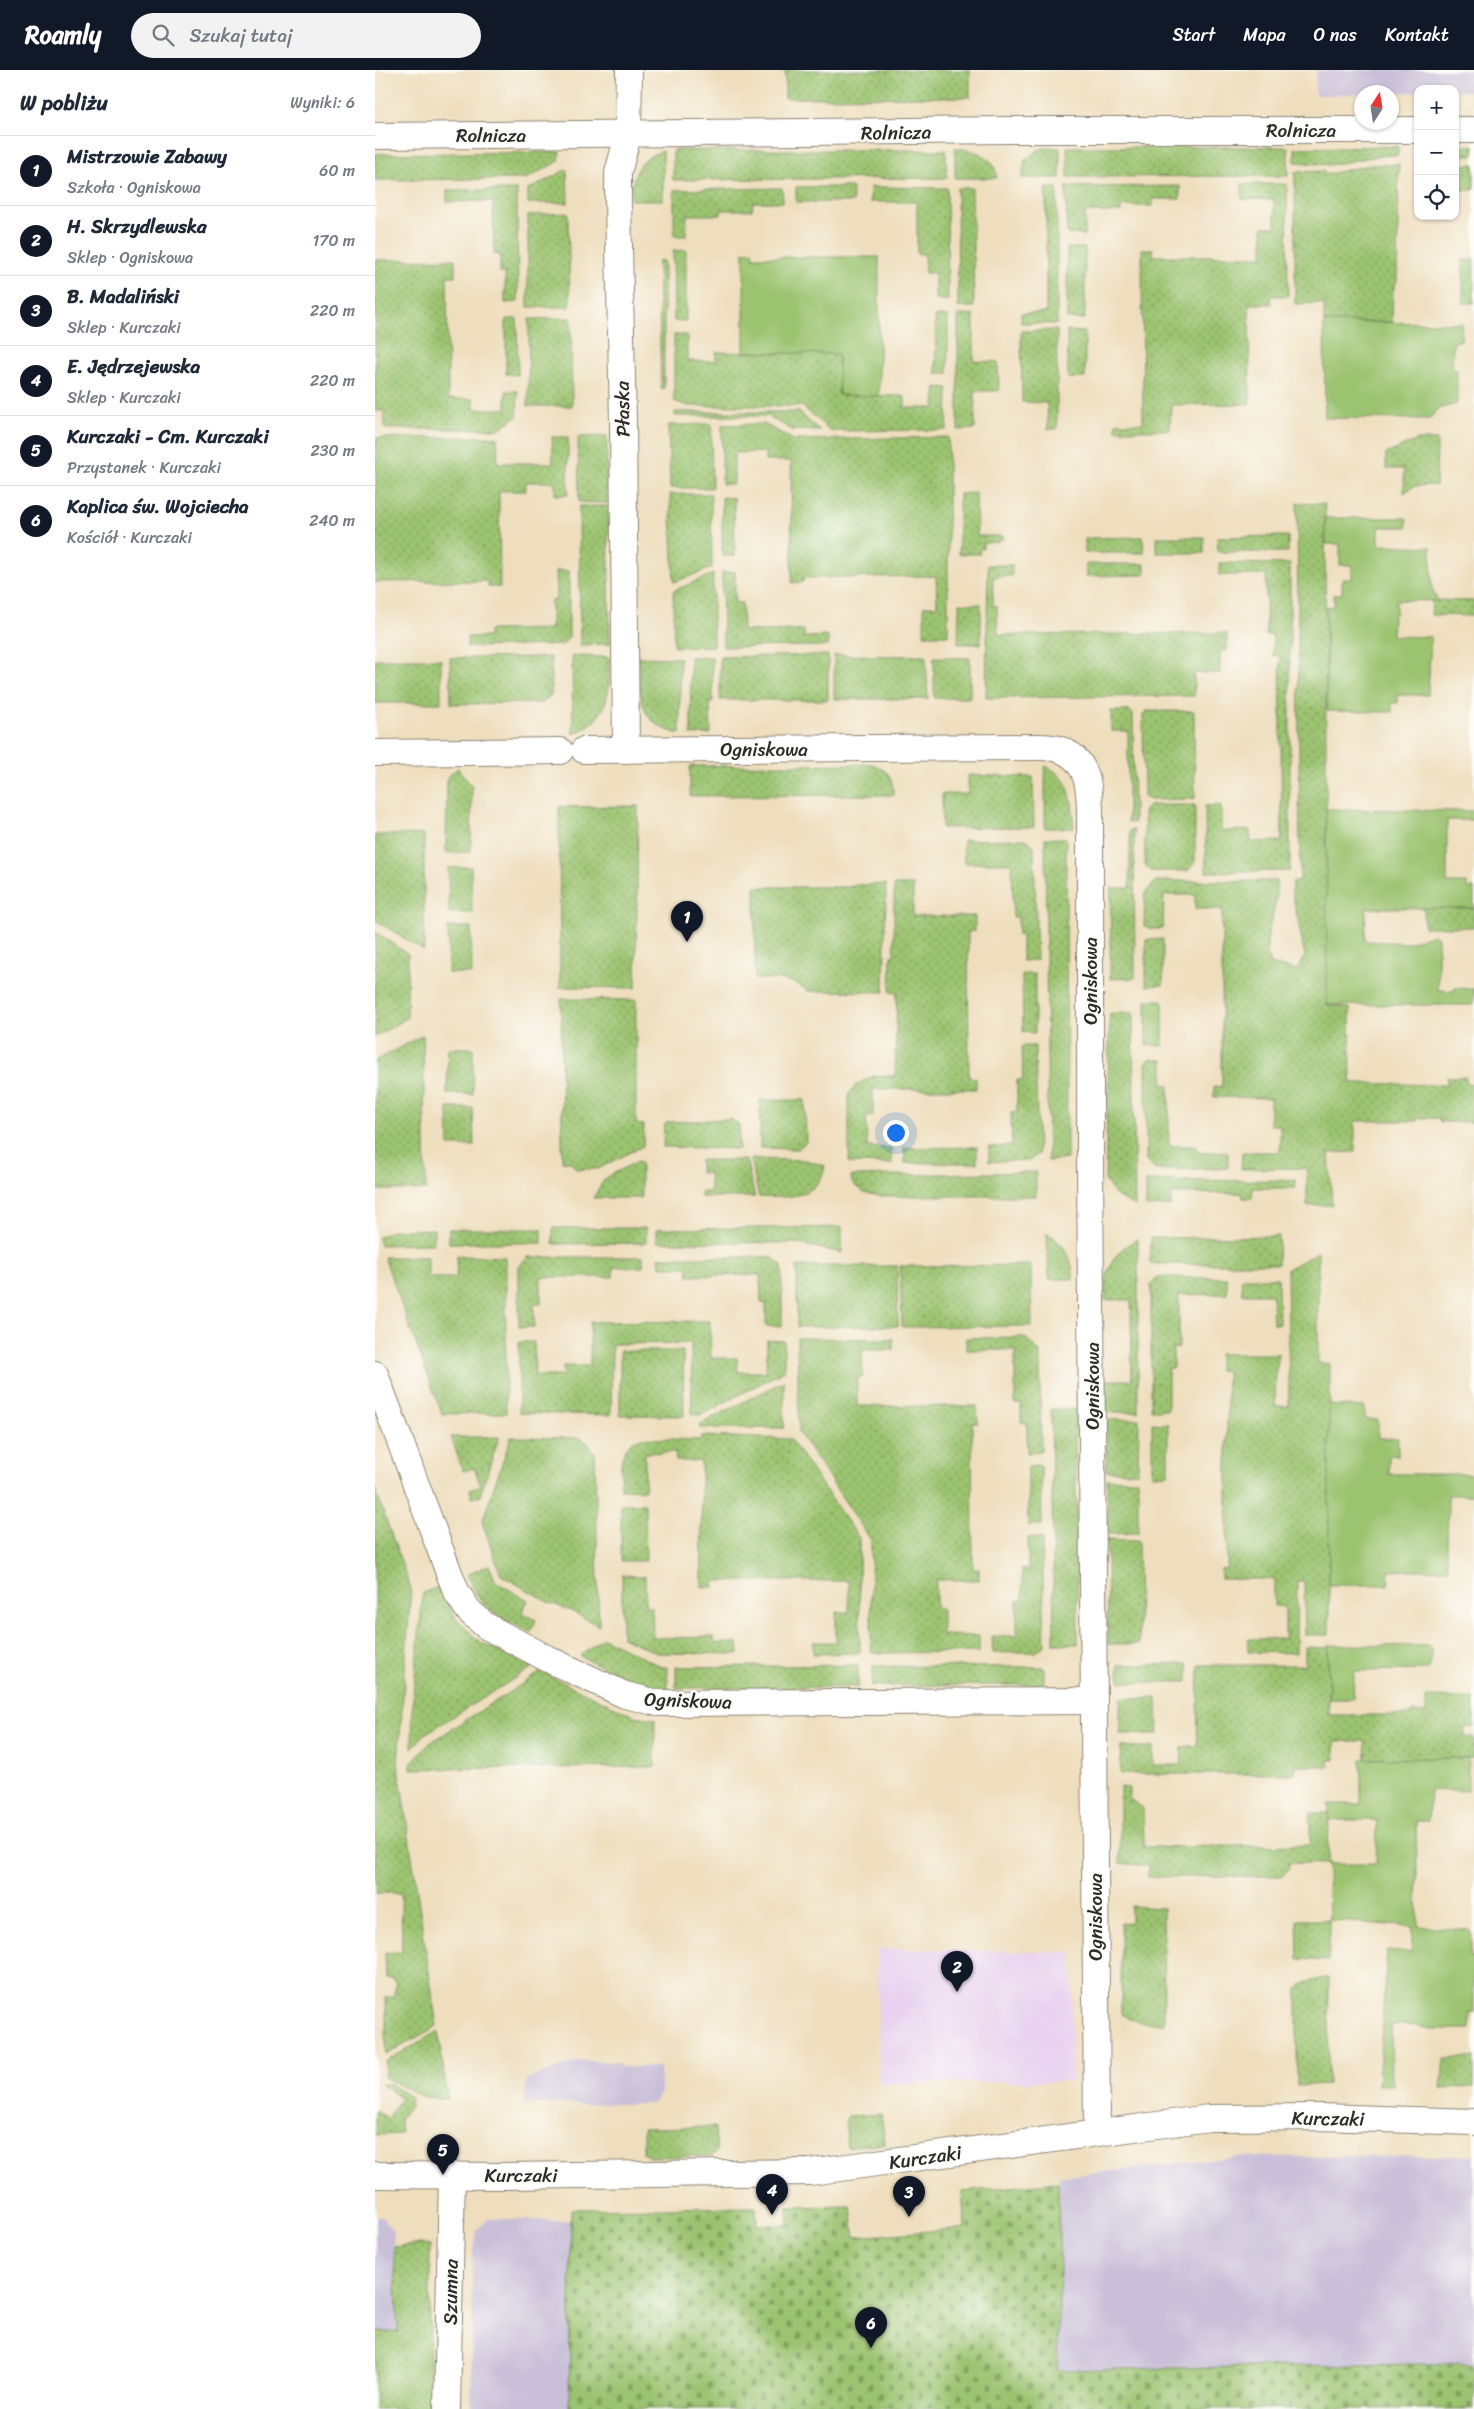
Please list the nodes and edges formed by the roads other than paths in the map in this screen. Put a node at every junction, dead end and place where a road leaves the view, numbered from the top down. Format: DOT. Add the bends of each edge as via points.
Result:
graph roads {
  1 [pos="629,70"];
  2 [pos="1414,130"];
  3 [pos="1459,130"];
  4 [pos="1474,130"];
  5 [pos="628,135"];
  6 [pos="375,136"];
  7 [pos="626,750"];
  8 [pos="375,753"];
  9 [pos="375,1374"];
  10 [pos="1094,1701"];
  11 [pos="1474,2122"];
  12 [pos="1097,2132"];
  13 [pos="375,2175"];
  14 [pos="452,2175"];
  15 [pos="447,2409"];
  1 -- 5 [label="street, Płaska"];
  2 -- 5 [label="street, Rolnicza" via="1010,130"];
  3 -- 4 [label="street"];
  5 -- 6 [label="street, Rolnicza"];
  5 -- 7 [label="street, Płaska" via="618,173"];
  7 -- 8 [label="street, Ogniskowa"];
  7 -- 10 [label="street, Ogniskowa" via="1038,747 1059,749 1075,758 1088,779"];
  9 -- 10 [label="street, Ogniskowa" via="449,1573 469,1611 494,1630 617,1691 659,1703"];
  10 -- 12 [label="street, Ogniskowa"];
  11 -- 12 [label="street, Kurczaki" via="1321,2117 1209,2118"];
  12 -- 14 [label="street, Kurczaki" via="810,2172"];
  13 -- 14 [label="street, Kurczaki"];
  14 -- 15 [label="street, Szumna"];
}
